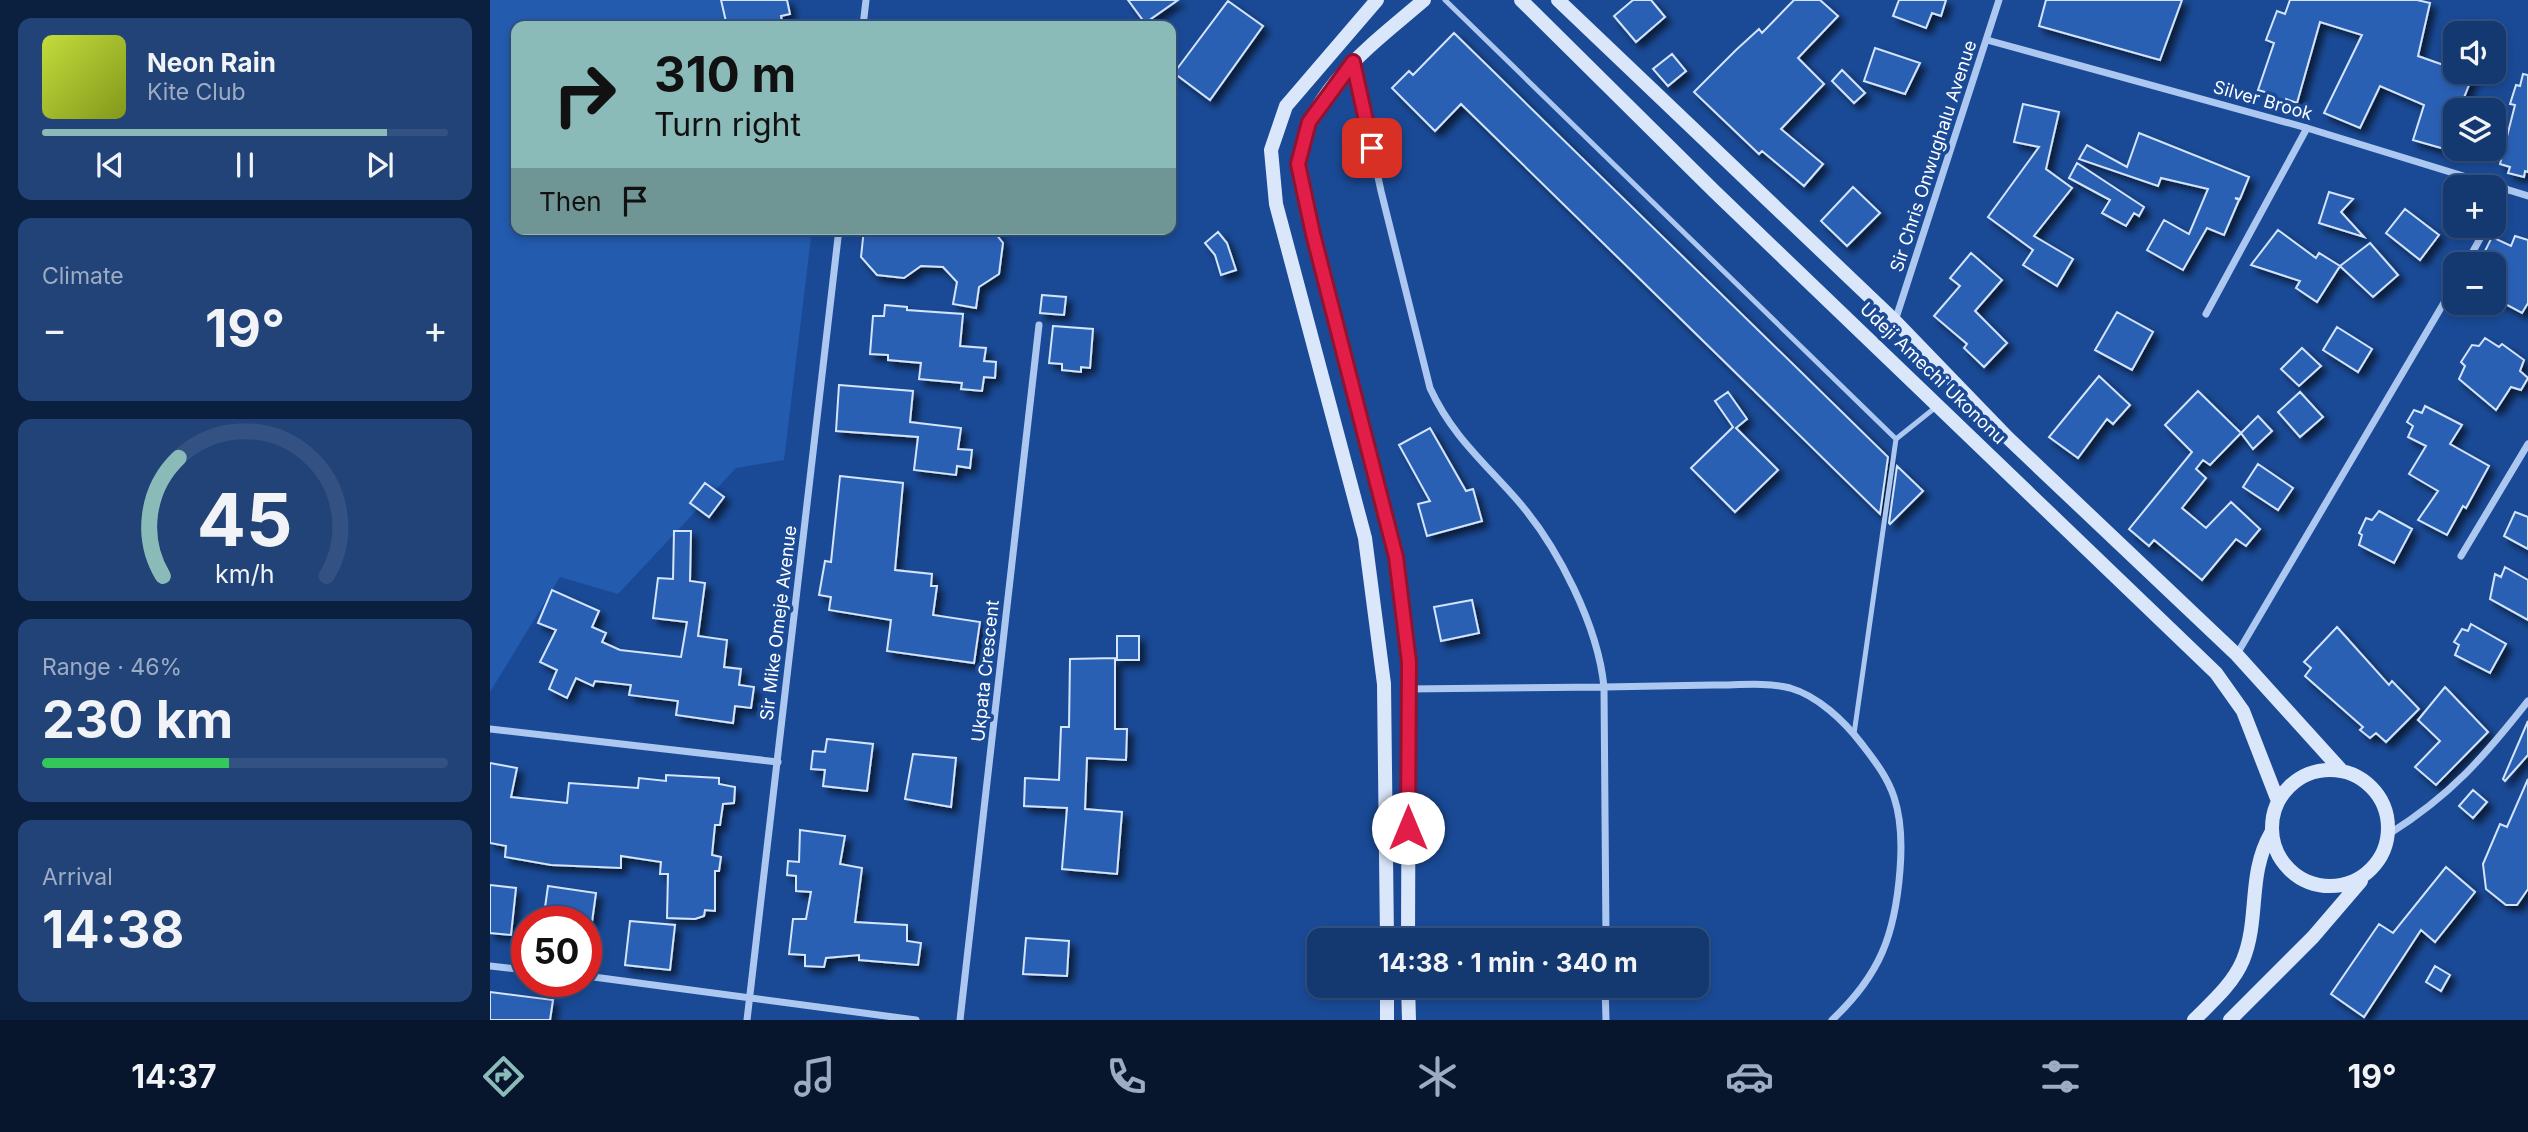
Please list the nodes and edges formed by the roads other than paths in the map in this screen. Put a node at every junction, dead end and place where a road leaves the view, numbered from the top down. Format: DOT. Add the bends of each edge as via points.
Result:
graph roads {
  1 [pos="866,0"];
  2 [pos="1377,0"];
  3 [pos="1424,0"];
  4 [pos="1445,0"];
  5 [pos="1521,0"];
  6 [pos="1558,0"];
  7 [pos="1999,0"];
  8 [pos="864,21"];
  9 [pos="1987,40"];
  10 [pos="1353,62"];
  11 [pos="2307,128"];
  12 [pos="2507,189"];
  13 [pos="2528,196"];
  14 [pos="838,235"];
  15 [pos="2443,304"];
  16 [pos="2206,314"];
  17 [pos="1895,321"];
  18 [pos="1039,325"];
  19 [pos="1938,405"];
  20 [pos="2008,438"];
  21 [pos="1896,439"];
  22 [pos="2528,444"];
  23 [pos="1990,454"];
  24 [pos="2461,556"];
  25 [pos="2237,655"];
  26 [pos="1604,687"];
  27 [pos="1407,689"];
  28 [pos="2528,701"];
  29 [pos="490,729"];
  30 [pos="1854,734"];
  31 [pos="778,762"];
  32 [pos="2342,771"];
  33 [pos="2278,801"];
  34 [pos="2271,833"];
  35 [pos="2389,834"];
  36 [pos="2367,874"];
  37 [pos="1387,928"];
  38 [pos="1408,928"];
  39 [pos="1606,928"];
  40 [pos="490,966"];
  41 [pos="511,968"];
  42 [pos="602,978"];
  43 [pos="750,996"];
  44 [pos="1387,998"];
  45 [pos="1408,998"];
  46 [pos="1605,998"];
  47 [pos="747,1020"];
  48 [pos="916,1020"];
  49 [pos="960,1020"];
  50 [pos="1387,1020"];
  51 [pos="1409,1020"];
  52 [pos="1606,1020"];
  53 [pos="1832,1020"];
  54 [pos="2194,1020"];
  55 [pos="2230,1020"];
  1 -- 8 [label="street"];
  2 -- 37 [label="main road" via="1286,106 1271,150 1276,204 1365,538 1384,684"];
  3 -- 10 [label="main road"];
  4 -- 21 [label="lane"];
  5 -- 19 [label="main road, Udeji Amechi Ukononu"];
  6 -- 17 [label="main road, Udeji Amechi Ukononu"];
  7 -- 9 [label="street, Sir Chris Onwughalu Avenue"];
  9 -- 11 [label="street, Silver Brook"];
  9 -- 17 [label="street, Sir Chris Onwughalu Avenue"];
  10 -- 26 [label="street" via="1430,388 1463,444 1519,502 1554,553 1594,636"];
  10 -- 27 [label="main road" via="1309,122 1298,164 1396,557 1409,662"];
  11 -- 12 [label="street, Silver Brook"];
  11 -- 16 [label="street"];
  12 -- 13 [label="street, Silver Brook"];
  14 -- 31 [label="street, Sir Mike Omeje Avenue"];
  15 -- 25 [label="street"];
  17 -- 20 [label="main road, Udeji Amechi Ukononu"];
  18 -- 49 [label="street, Ukpata Crescent"];
  19 -- 21 [label="lane"];
  19 -- 23 [label="main road, Udeji Amechi Ukononu"];
  20 -- 23 [label="main road"];
  20 -- 25 [label="main road, Udeji Amechi Ukononu"];
  21 -- 30 [label="lane"];
  22 -- 24 [label="street"];
  23 -- 33 [label="main road, Udeji Amechi Ukononu" via="2216,673 2243,711"];
  25 -- 32 [label="main road, Udeji Amechi Ukononu"];
  26 -- 27 [label="street"];
  26 -- 30 [label="street" via="1791,688 1828,708"];
  26 -- 39 [label="street"];
  27 -- 38 [label="main road"];
  28 -- 35 [label="street" via="2476,766"];
  29 -- 31 [label="street"];
  30 -- 53 [label="street" via="1894,795 1902,842 1897,911 1878,962"];
  31 -- 43 [label="street, Sir Mike Omeje Avenue"];
  32 -- 33 [label="main road" via="2305,775"];
  32 -- 35 [label="main road" via="2365,782 2382,801"];
  33 -- 34 [label="main road"];
  34 -- 36 [label="main road" via="2285,866 2298,878 2333,887"];
  34 -- 54 [label="main road" via="2255,871 2243,959 2226,987"];
  35 -- 36 [label="main road"];
  36 -- 55 [label="main road" via="2313,937"];
  40 -- 41 [label="street"];
  42 -- 43 [label="street"];
  43 -- 47 [label="street, Sir Mike Omeje Avenue"];
  43 -- 48 [label="street"];
  44 -- 50 [label="main road"];
  45 -- 51 [label="main road"];
  46 -- 52 [label="street"];
}
